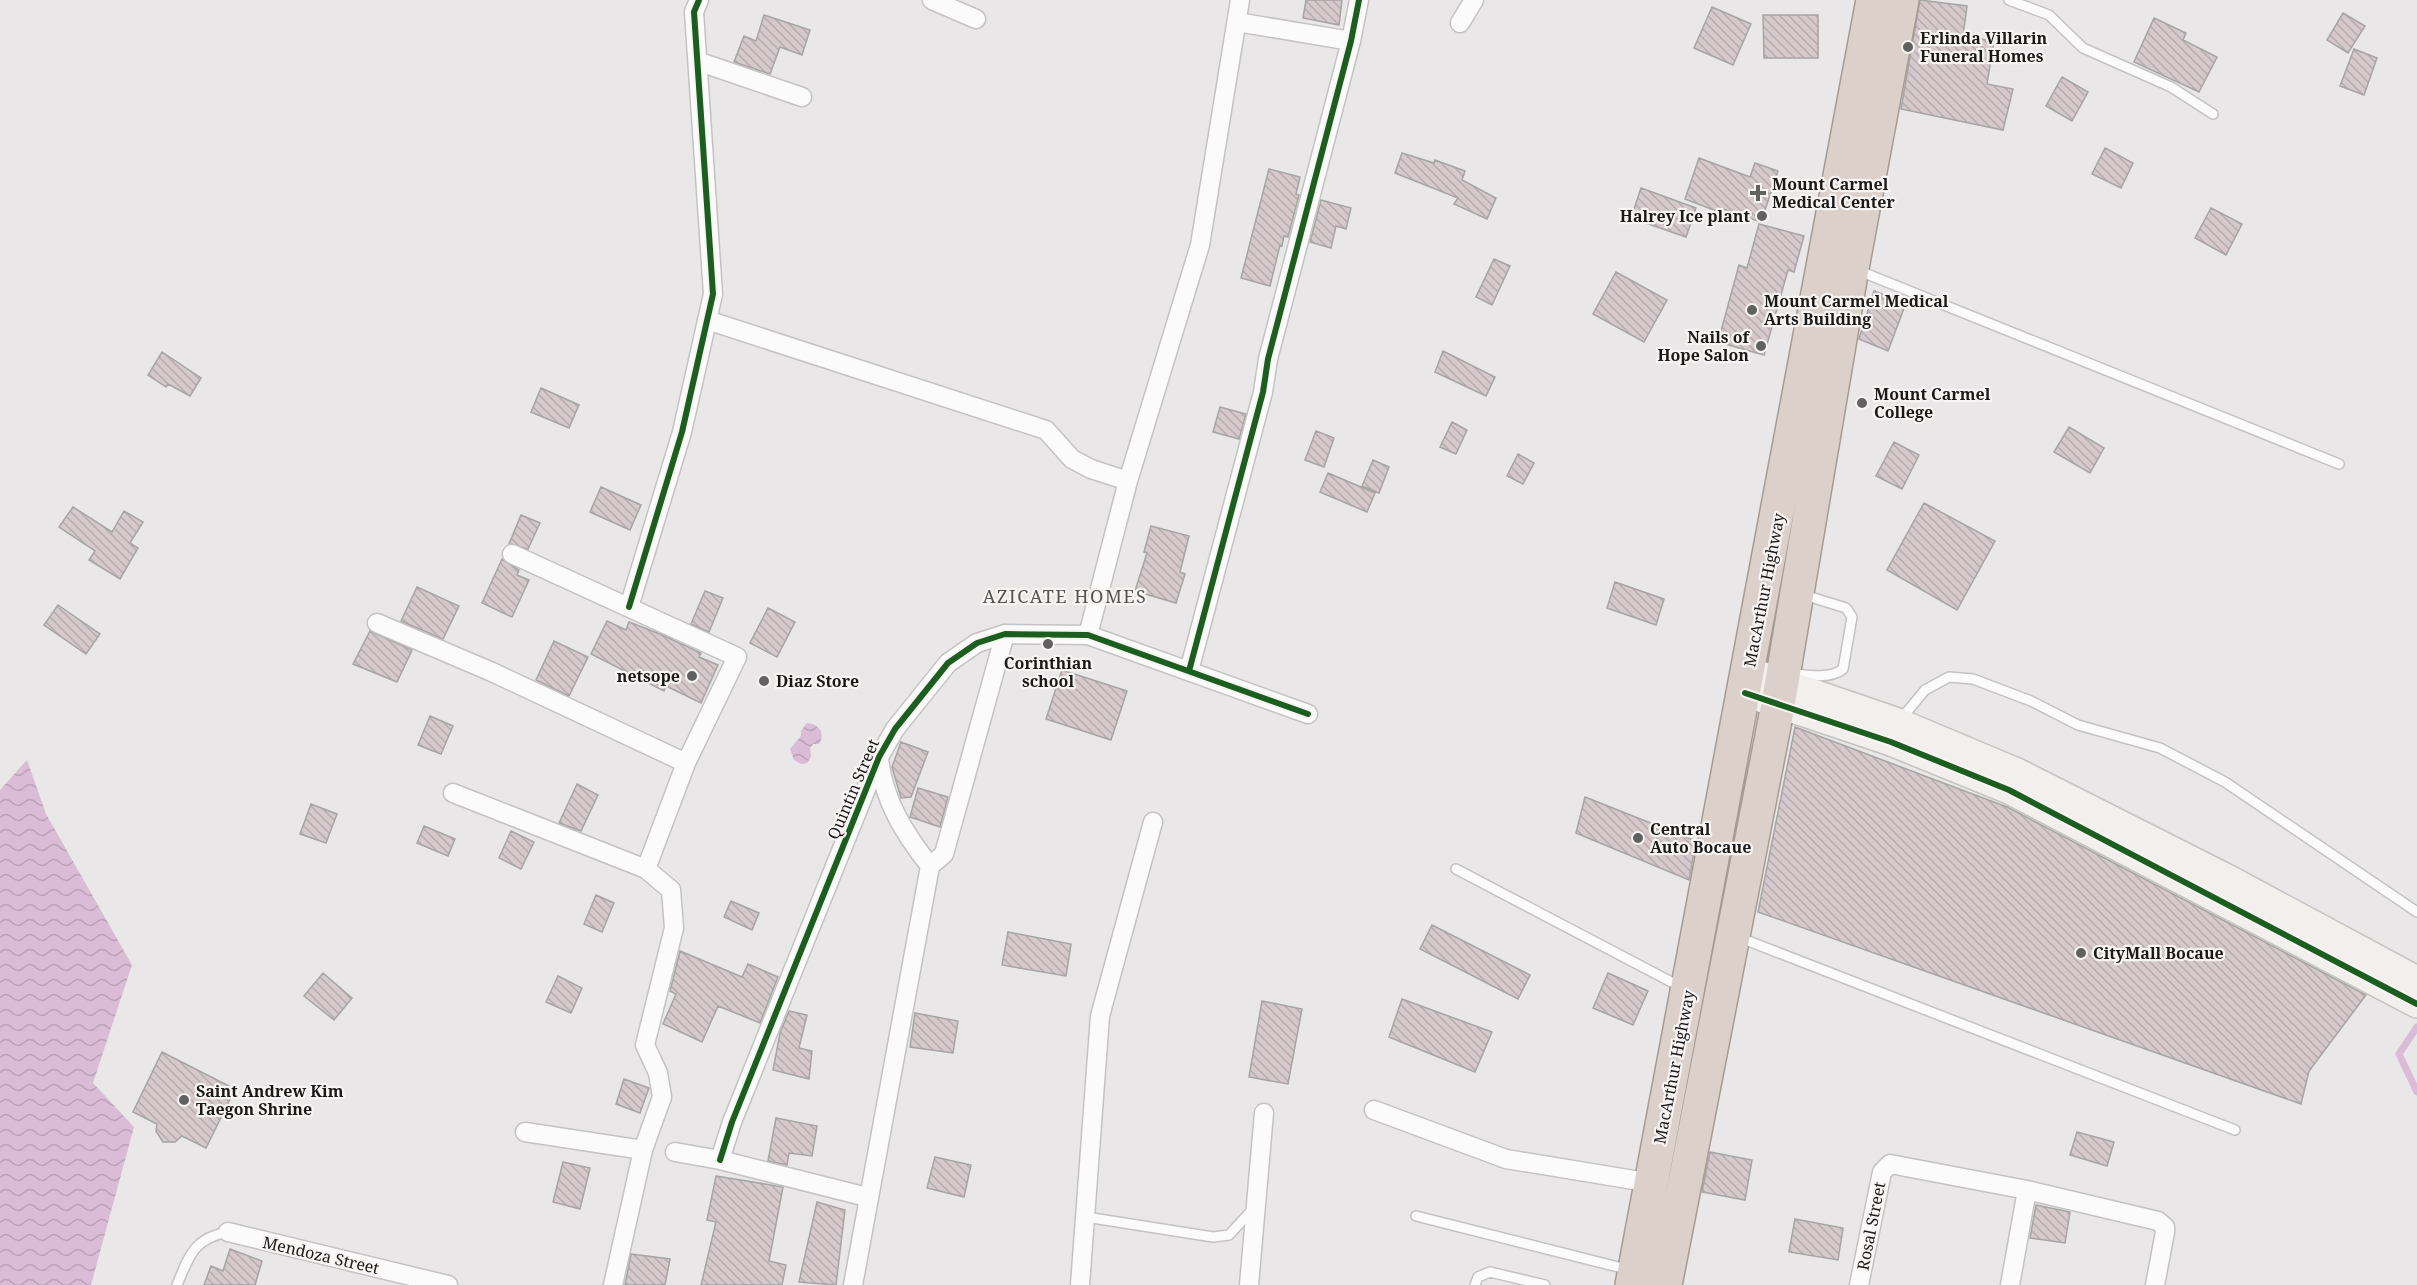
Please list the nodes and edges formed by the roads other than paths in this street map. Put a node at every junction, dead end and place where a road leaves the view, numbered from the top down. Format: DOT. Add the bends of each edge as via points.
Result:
graph roads {
  1 [pos="699,0"];
  2 [pos="932,0"];
  3 [pos="1240,0"];
  4 [pos="1359,0"];
  5 [pos="1474,0"];
  6 [pos="1873,0"];
  7 [pos="1902,0"];
  8 [pos="2009,0"];
  9 [pos="976,19"];
  10 [pos="1237,22"];
  11 [pos="1460,23"];
  12 [pos="1351,41"];
  13 [pos="699,62"];
  14 [pos="802,97"];
  15 [pos="2212,114"];
  16 [pos="1852,268"];
  17 [pos="707,320"];
  18 [pos="2339,464"];
  19 [pos="1128,481"];
  20 [pos="512,554"];
  21 [pos="1796,593"];
  22 [pos="629,607"];
  23 [pos="377,623"];
  24 [pos="1005,634"];
  25 [pos="1088,635"];
  26 [pos="1190,671"];
  27 [pos="1747,682"];
  28 [pos="1780,686"];
  29 [pos="1308,714"];
  30 [pos="1898,722"];
  31 [pos="879,757"];
  32 [pos="686,763"];
  33 [pos="453,792"];
  34 [pos="1153,822"];
  35 [pos="930,867"];
  36 [pos="646,869"];
  37 [pos="1456,869"];
  38 [pos="2417,912"];
  39 [pos="1733,935"];
  40 [pos="2405,988"];
  41 [pos="1688,991"];
  42 [pos="1374,1110"];
  43 [pos="1264,1113"];
  44 [pos="2235,1130"];
  45 [pos="525,1132"];
  46 [pos="643,1150"];
  47 [pos="675,1152"];
  48 [pos="720,1160"];
  49 [pos="1652,1184"];
  50 [pos="2027,1190"];
  51 [pos="867,1197"];
  52 [pos="1254,1207"];
  53 [pos="1416,1216"];
  54 [pos="1086,1217"];
  55 [pos="228,1232"];
  56 [pos="1634,1278"];
  57 [pos="177,1285"];
  58 [pos="448,1285"];
  59 [pos="613,1285"];
  60 [pos="853,1285"];
  61 [pos="1080,1285"];
  62 [pos="1250,1285"];
  63 [pos="1475,1285"];
  64 [pos="1545,1285"];
  65 [pos="1665,1285"];
  66 [pos="1860,1285"];
  67 [pos="2010,1285"];
  68 [pos="2155,1285"];
  1 -- 13 [label="street" via="694,12"];
  2 -- 9 [label="street"];
  3 -- 10 [label="street"];
  4 -- 12 [label="street"];
  5 -- 11 [label="street"];
  6 -- 27 [label="highway, MacArthur Highway"];
  7 -- 16 [label="highway, MacArthur Highway"];
  8 -- 15 [label="lane" via="2049,15 2083,48 2171,87"];
  10 -- 12 [label="street"];
  10 -- 19 [label="street" via="1200,245"];
  12 -- 26 [label="street"];
  13 -- 14 [label="street"];
  13 -- 17 [label="street" via="713,294"];
  16 -- 18 [label="lane"];
  16 -- 21 [label="highway, MacArthur Highway"];
  17 -- 19 [label="street" via="1046,430 1072,459"];
  17 -- 22 [label="street" via="682,432"];
  19 -- 25 [label="street"];
  20 -- 22 [label="street"];
  21 -- 28 [label="highway, MacArthur Highway"];
  21 -- 28 [label="lane" via="1846,608 1852,617 1843,669"];
  22 -- 32 [label="street" via="737,657"];
  23 -- 32 [label="street"];
  24 -- 25 [label="street, Quintin Street"];
  24 -- 31 [label="street, Quintin Street" via="977,643 948,663 901,720"];
  24 -- 35 [label="street" via="944,854"];
  25 -- 26 [label="street, Quintin Street"];
  26 -- 29 [label="street, Quintin Street"];
  27 -- 28 [label="street"];
  27 -- 41 [label="highway, MacArthur Highway"];
  28 -- 30 [label="street"];
  28 -- 39 [label="highway, MacArthur Highway"];
  28 -- 40 [label="street" via="1892,742 2008,790"];
  30 -- 38 [label="lane" via="1925,690 1949,677 1973,679 2031,701 2078,725 2160,748 2225,782"];
  30 -- 40 [label="street" via="2017,772 2228,878"];
  31 -- 35 [label="street" via="882,782 904,833"];
  31 -- 48 [label="street, Quintin Street" via="740,1101"];
  32 -- 36 [label="street"];
  33 -- 36 [label="street"];
  34 -- 54 [label="street" via="1100,1016"];
  35 -- 51 [label="street"];
  36 -- 46 [label="street" via="671,890 674,928 645,1046 658,1073 663,1097"];
  37 -- 41 [label="lane"];
  39 -- 44 [label="lane"];
  39 -- 65 [label="highway, MacArthur Highway"];
  41 -- 49 [label="highway, MacArthur Highway"];
  42 -- 49 [label="street" via="1506,1159"];
  43 -- 52 [label="street"];
  45 -- 46 [label="street"];
  46 -- 59 [label="street"];
  47 -- 48 [label="street"];
  48 -- 51 [label="street"];
  49 -- 56 [label="highway, MacArthur Highway"];
  50 -- 66 [label="street, Rosal Street" via="1895,1164 1885,1167"];
  50 -- 67 [label="street"];
  50 -- 68 [label="street" via="2162,1223 2165,1232"];
  51 -- 60 [label="street"];
  52 -- 54 [label="lane" via="1229,1235 1214,1238"];
  52 -- 62 [label="street"];
  53 -- 56 [label="lane"];
  54 -- 61 [label="street"];
  55 -- 57 [label="lane" via="213,1235 190,1253"];
  55 -- 58 [label="street, Mendoza Street"];
  63 -- 64 [label="lane" via="1478,1276 1490,1272"];
}
